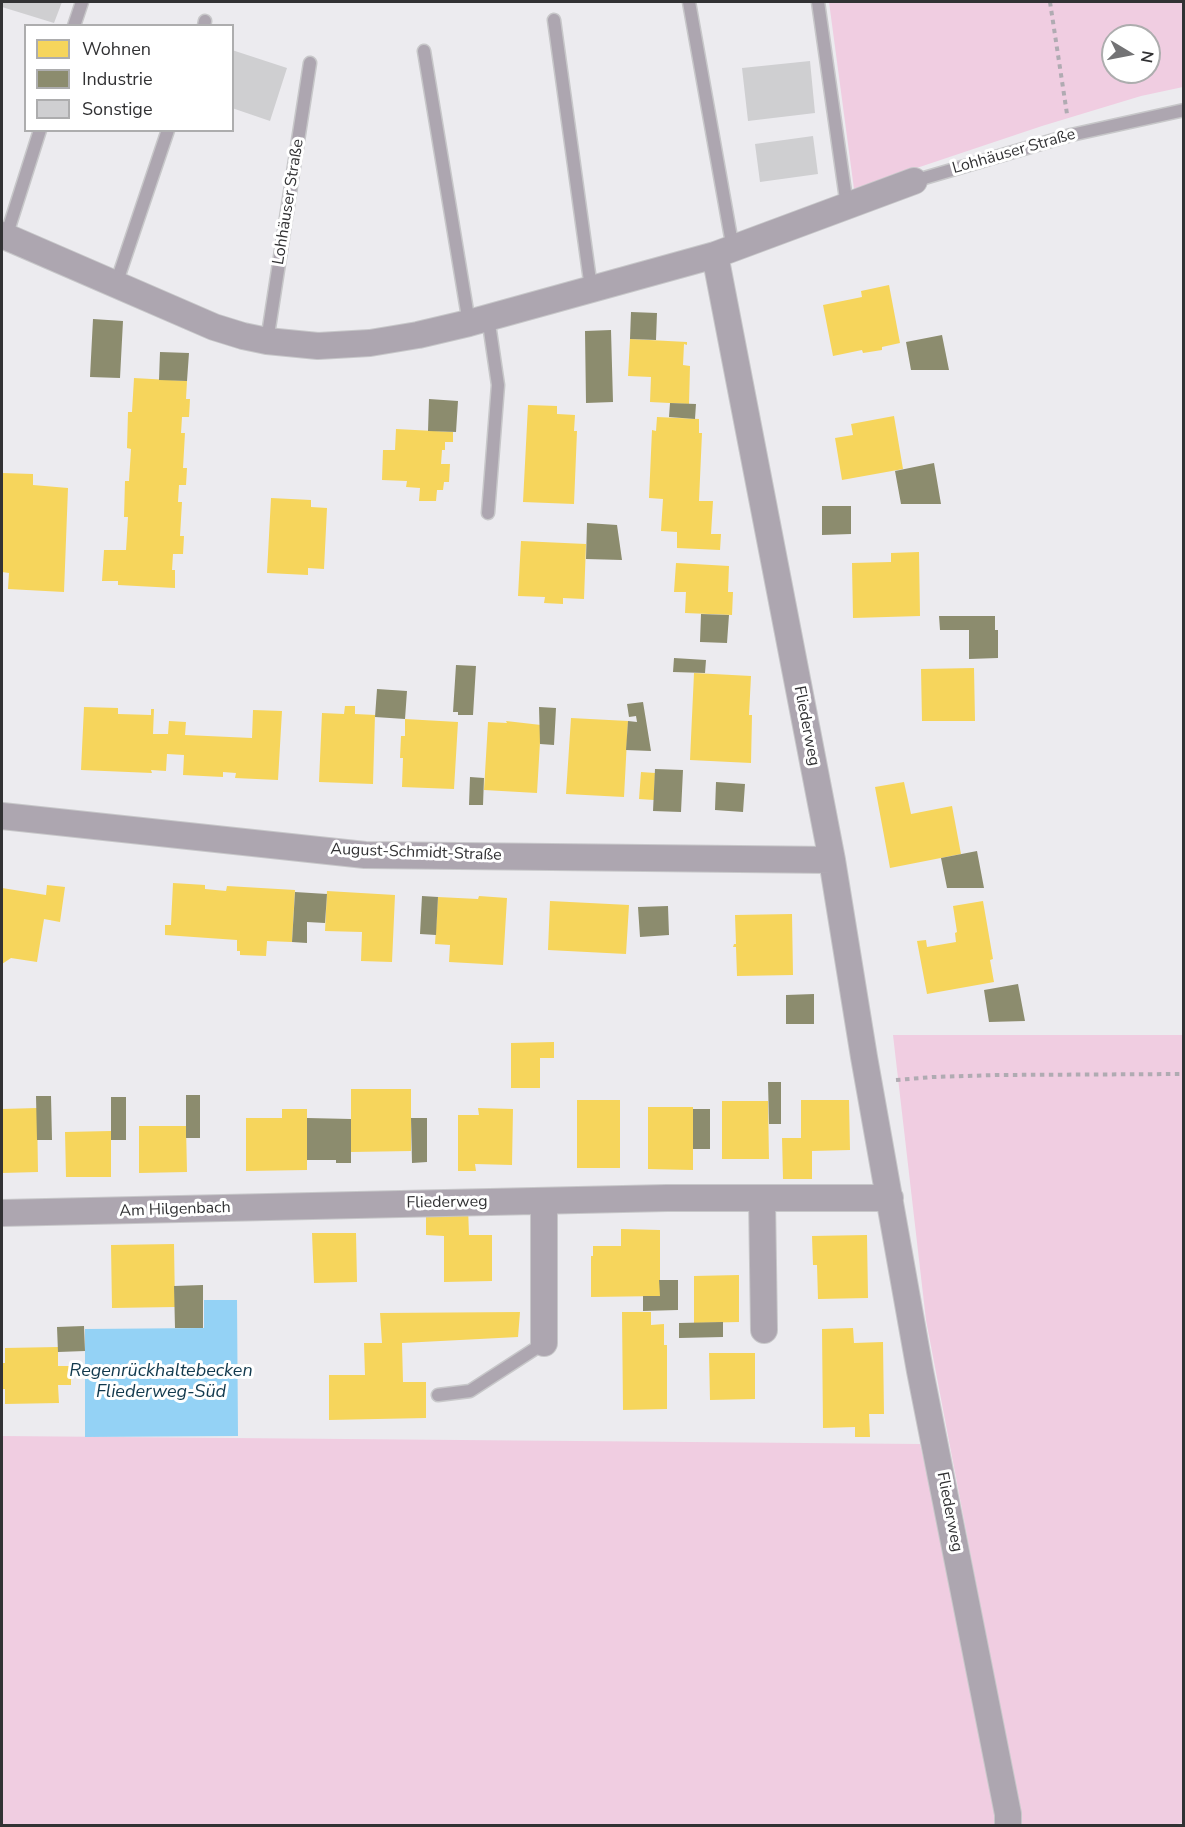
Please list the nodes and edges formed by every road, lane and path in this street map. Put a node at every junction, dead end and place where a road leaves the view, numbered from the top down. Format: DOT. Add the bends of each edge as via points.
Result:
graph roads {
  1 [pos="82,2"];
  2 [pos="689,2"];
  3 [pos="818,2"];
  4 [pos="1050,2"];
  5 [pos="554,20"];
  6 [pos="75,24"];
  7 [pos="424,51"];
  8 [pos="310,63"];
  9 [pos="1184,110"];
  10 [pos="39,132"];
  11 [pos="167,132"];
  12 [pos="1071,135"];
  13 [pos="914,181"];
  14 [pos="847,206"];
  15 [pos="4,236"];
  16 [pos="724,252"];
  17 [pos="116,284"];
  18 [pos="591,288"];
  19 [pos="478,320"];
  20 [pos="267,341"];
  21 [pos="488,513"];
  22 [pos="2,816"];
  23 [pos="832,860"];
  24 [pos="1184,1074"];
  25 [pos="869,1083"];
  26 [pos="762,1198"];
  27 [pos="890,1198"];
  28 [pos="544,1201"];
  29 [pos="349,1205"];
  30 [pos="2,1213"];
  31 [pos="764,1330"];
  32 [pos="544,1343"];
  33 [pos="438,1395"];
  34 [pos="1008,1826"];
  1 -- 6 [label="lane"];
  2 -- 16 [label="lane"];
  3 -- 14 [label="lane"];
  4 -- 12 [label="path"];
  5 -- 18 [label="lane"];
  7 -- 19 [label="lane"];
  8 -- 20 [label="lane, Lohhäuser Straße"];
  9 -- 12 [label="lane, Lohhäuser Straße"];
  10 -- 15 [label="lane, Lohhäuser Straße"];
  11 -- 17 [label="lane"];
  12 -- 13 [label="lane, Lohhäuser Straße"];
  13 -- 14 [label="street, Lohhäuser Straße"];
  14 -- 16 [label="street, Lohhäuser Straße"];
  15 -- 17 [label="street, Lohhäuser Straße"];
  16 -- 18 [label="street, Lohhäuser Straße"];
  16 -- 23 [label="street, Fliederweg"];
  17 -- 20 [label="street, Lohhäuser Straße" via="214,327"];
  18 -- 19 [label="street, Lohhäuser Straße"];
  19 -- 20 [label="street, Lohhäuser Straße" via="370,343 318,346"];
  19 -- 21 [label="lane" via="498,385"];
  22 -- 23 [label="street, August-Schmidt-Straße" via="365,855"];
  23 -- 25 [label="street, Fliederweg"];
  24 -- 25 [label="path" via="997,1075"];
  25 -- 27 [label="street, Fliederweg"];
  26 -- 27 [label="street, Fliederweg"];
  26 -- 28 [label="street, Fliederweg"];
  26 -- 31 [label="street"];
  27 -- 34 [label="street, Fliederweg"];
  28 -- 29 [label="street, Fliederweg"];
  28 -- 32 [label="street"];
  29 -- 30 [label="street, Am Hilgenbach"];
  32 -- 33 [label="lane" via="470,1391"];
}
